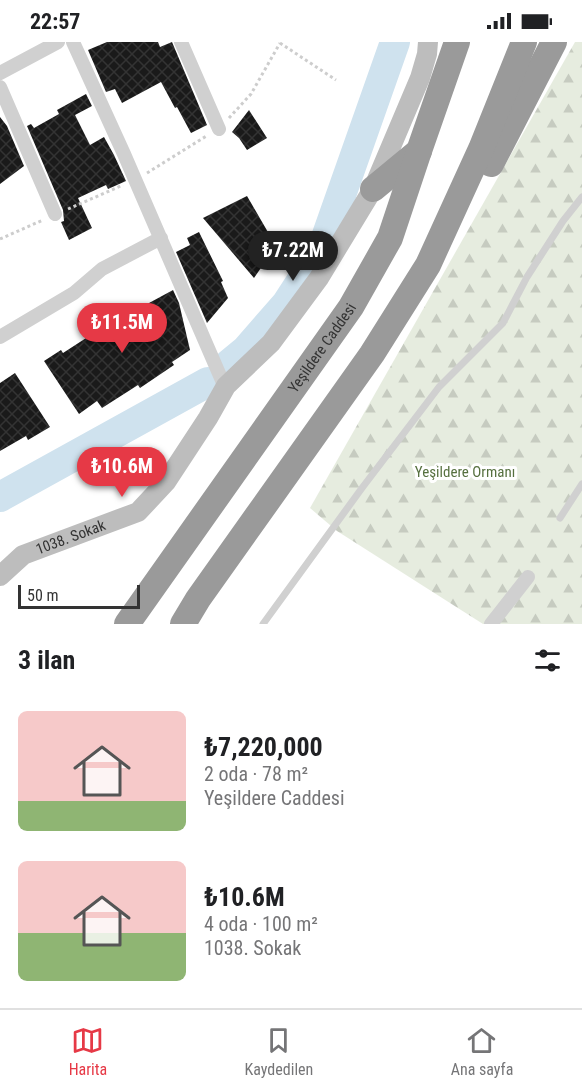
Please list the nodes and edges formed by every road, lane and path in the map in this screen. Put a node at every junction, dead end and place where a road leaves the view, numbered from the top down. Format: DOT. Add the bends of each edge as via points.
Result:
graph roads {
  1 [pos="58,42"];
  2 [pos="73,42"];
  3 [pos="181,42"];
  4 [pos="279,42"];
  5 [pos="428,42"];
  6 [pos="457,42"];
  7 [pos="514,42"];
  8 [pos="524,42"];
  9 [pos="554,42"];
  10 [pos="0,73"];
  11 [pos="336,80"];
  12 [pos="0,87"];
  13 [pos="219,129"];
  14 [pos="419,151"];
  15 [pos="135,180"];
  16 [pos="373,189"];
  17 [pos="582,197"];
  18 [pos="55,214"];
  19 [pos="161,238"];
  20 [pos="0,239"];
  21 [pos="428,265"];
  22 [pos="0,337"];
  23 [pos="226,386"];
  24 [pos="582,484"];
  25 [pos="560,518"];
  26 [pos="0,576"];
  27 [pos="528,577"];
  28 [pos="127,624"];
  29 [pos="183,624"];
  30 [pos="263,624"];
  31 [pos="491,624"];
  1 -- 10 [label="street"];
  2 -- 15 [label="street"];
  3 -- 13 [label="street"];
  4 -- 11 [label="path"];
  4 -- 13 [label="path" via="251,94"];
  5 -- 16 [label="street, 1038. Sokak" via="420,78"];
  6 -- 14 [label="highway, Yeşildere Caddesi"];
  7 -- 21 [label="highway" via="467,154"];
  8 -- 21 [label="highway"];
  9 -- 21 [label="highway" via="457,229"];
  12 -- 18 [label="street"];
  13 -- 15 [label="path"];
  14 -- 16 [label="highway"];
  14 -- 28 [label="highway, Yeşildere Caddesi" via="390,238 351,307"];
  15 -- 18 [label="path"];
  15 -- 19 [label="street"];
  16 -- 23 [label="street, 1038. Sokak" via="319,278 271,343"];
  17 -- 30 [label="lane" via="527,277 503,323 439,387"];
  18 -- 20 [label="path"];
  19 -- 22 [label="street" via="102,269 74,293"];
  19 -- 23 [label="street"];
  21 -- 29 [label="highway" via="372,354"];
  23 -- 26 [label="street, 1038. Sokak" via="166,482 138,512 23,555"];
  24 -- 25 [label="lane"];
  27 -- 31 [label="street"];
}
